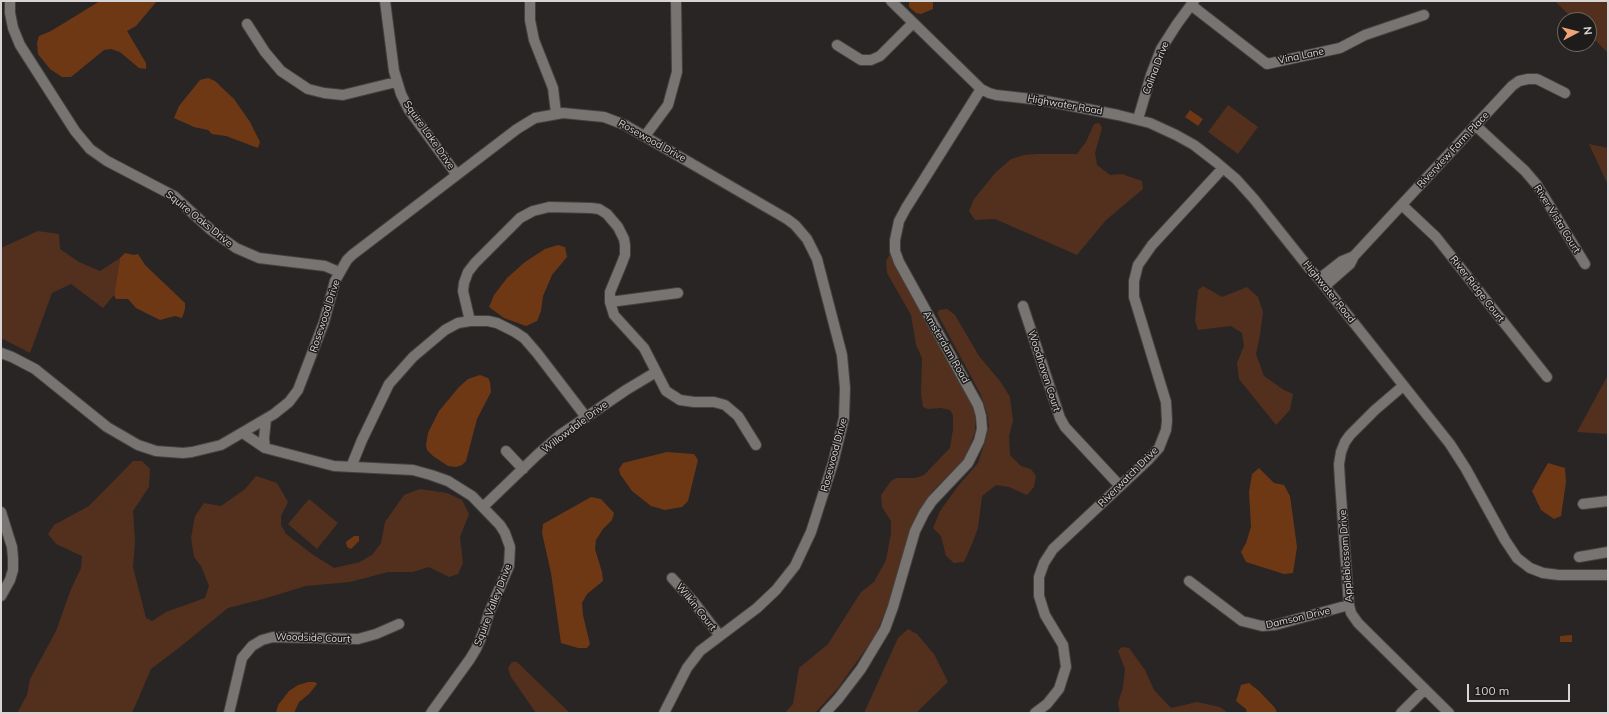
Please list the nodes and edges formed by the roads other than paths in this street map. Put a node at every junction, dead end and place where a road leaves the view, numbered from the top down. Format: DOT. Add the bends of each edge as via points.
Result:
graph roads {
  1 [pos="10,1"];
  2 [pos="385,1"];
  3 [pos="530,1"];
  4 [pos="676,1"];
  5 [pos="891,1"];
  6 [pos="1193,3"];
  7 [pos="1424,15"];
  8 [pos="914,23"];
  9 [pos="247,24"];
  10 [pos="837,46"];
  11 [pos="396,82"];
  12 [pos="981,89"];
  13 [pos="1565,93"];
  14 [pos="556,113"];
  15 [pos="1138,119"];
  16 [pos="1475,126"];
  17 [pos="645,136"];
  18 [pos="1223,168"];
  19 [pos="457,175"];
  20 [pos="1402,205"];
  21 [pos="1585,264"];
  22 [pos="339,272"];
  23 [pos="1322,282"];
  24 [pos="678,293"];
  25 [pos="610,302"];
  26 [pos="1023,306"];
  27 [pos="470,321"];
  28 [pos="1,353"];
  29 [pos="656,372"];
  30 [pos="1547,377"];
  31 [pos="1404,386"];
  32 [pos="586,417"];
  33 [pos="266,419"];
  34 [pos="243,433"];
  35 [pos="756,445"];
  36 [pos="265,448"];
  37 [pos="506,452"];
  38 [pos="351,467"];
  39 [pos="523,469"];
  40 [pos="1120,486"];
  41 [pos="1608,502"];
  42 [pos="1583,504"];
  43 [pos="483,507"];
  44 [pos="1,512"];
  45 [pos="1608,552"];
  46 [pos="1579,557"];
  47 [pos="1608,575"];
  48 [pos="672,578"];
  49 [pos="1189,581"];
  50 [pos="1,596"];
  51 [pos="1349,605"];
  52 [pos="398,624"];
  53 [pos="720,636"];
  54 [pos="1425,690"];
  55 [pos="229,713"];
  56 [pos="431,713"];
  57 [pos="664,713"];
  58 [pos="825,713"];
  59 [pos="1035,713"];
  60 [pos="1401,713"];
  61 [pos="1449,713"];
  1 -- 22 [label="street, Squire Oaks Drive" via="13,28 20,45 74,131 90,149 107,161 174,196 211,230 236,248 259,258 325,266"];
  2 -- 11 [label="street, Squire Lake Drive"];
  3 -- 14 [label="street" via="534,40 553,88"];
  4 -- 17 [label="street" via="678,66 674,86 668,105"];
  5 -- 8 [label="street"];
  6 -- 7 [label="street, Vina Lane" via="1267,64 1340,48 1365,35"];
  6 -- 15 [label="street, Colina Drive" via="1161,49"];
  8 -- 10 [label="street" via="880,56 871,60 861,60"];
  8 -- 12 [label="street"];
  9 -- 11 [label="street" via="281,72 308,88 343,95"];
  11 -- 19 [label="street, Squire Lake Drive" via="409,110"];
  12 -- 15 [label="street, Highwater Road" via="996,95 1041,100"];
  12 -- 58 [label="street, Amsterdam Road" via="906,208 899,221 895,240 899,262 978,405 982,429 979,441 968,463 932,501 924,514 915,531 885,629 861,668"];
  13 -- 16 [label="street, Riverview Farm Place" via="1537,79 1519,81"];
  14 -- 17 [label="street, Rosewood Drive" via="604,117"];
  14 -- 19 [label="street, Rosewood Drive" via="540,116 525,124"];
  15 -- 18 [label="street, Highwater Road" via="1176,134"];
  16 -- 20 [label="street, Riverview Farm Place"];
  16 -- 21 [label="street, River Vista Court" via="1537,185"];
  17 -- 53 [label="street, Rosewood Drive" via="796,225 807,239 817,259 842,355 845,388 843,425 806,544 795,566 776,590"];
  18 -- 23 [label="street, Highwater Road" via="1248,192"];
  18 -- 40 [label="street, Riverwatch Drive" via="1152,244 1135,273 1135,305 1166,402 1167,421 1159,448"];
  19 -- 22 [label="street, Rosewood Drive" via="352,255"];
  20 -- 23 [label="street, Riverview Farm Place" via="1354,256 1350,264"];
  20 -- 30 [label="street, River Ridge Court" via="1436,237"];
  22 -- 33 [label="street, Rosewood Drive" via="300,386 283,408"];
  23 -- 31 [label="street, Highwater Road"];
  24 -- 25 [label="street"];
  25 -- 27 [label="street" via="610,292 626,250 618,227 599,209 549,207 520,218 468,272 463,291"];
  25 -- 29 [label="street" via="614,315 644,348"];
  26 -- 40 [label="street, Woodhaven Court" via="1060,418 1065,427"];
  27 -- 32 [label="street" via="488,321 524,338"];
  27 -- 38 [label="street" via="458,323 445,330 397,374 389,384"];
  28 -- 34 [label="street, Rosewood Drive" via="35,369 125,439 156,451 198,451 221,445"];
  29 -- 32 [label="street, Willowdale Drive"];
  29 -- 35 [label="street" via="666,391 674,397 686,402 714,402 730,408"];
  31 -- 47 [label="street, Highwater Road" via="1450,444 1505,540 1521,562 1549,574"];
  31 -- 51 [label="street, Appleblossom Drive" via="1350,435 1341,452 1339,464"];
  32 -- 39 [label="street, Willowdale Drive" via="560,435"];
  33 -- 34 [label="street, Rosewood Drive"];
  33 -- 36 [label="street"];
  34 -- 36 [label="street, Squire Valley Drive"];
  36 -- 38 [label="street, Squire Valley Drive" via="334,466"];
  37 -- 39 [label="street"];
  38 -- 43 [label="street, Squire Valley Drive" via="413,470 431,475 448,481 472,496"];
  39 -- 43 [label="street, Willowdale Drive"];
  40 -- 59 [label="street, Riverwatch Drive" via="1053,549 1041,569 1038,589 1041,604 1063,645 1066,667 1059,689 1053,698"];
  41 -- 42 [label="street"];
  43 -- 56 [label="street, Squire Valley Drive" via="505,533 510,547 509,566 476,649"];
  44 -- 50 [label="street" via="13,558 10,580"];
  45 -- 46 [label="street"];
  48 -- 53 [label="street, Wilkin Court"];
  49 -- 51 [label="street, Damson Drive" via="1242,621 1262,626 1275,625"];
  51 -- 54 [label="street, Appleblossom Drive" via="1358,623"];
  52 -- 55 [label="street, Woodside Court" via="358,639 273,637 262,640 252,646 242,658"];
  53 -- 57 [label="street, Rosewood Drive" via="700,651 690,664"];
  54 -- 60 [label="street"];
  54 -- 61 [label="street, Appleblossom Drive"];
}
